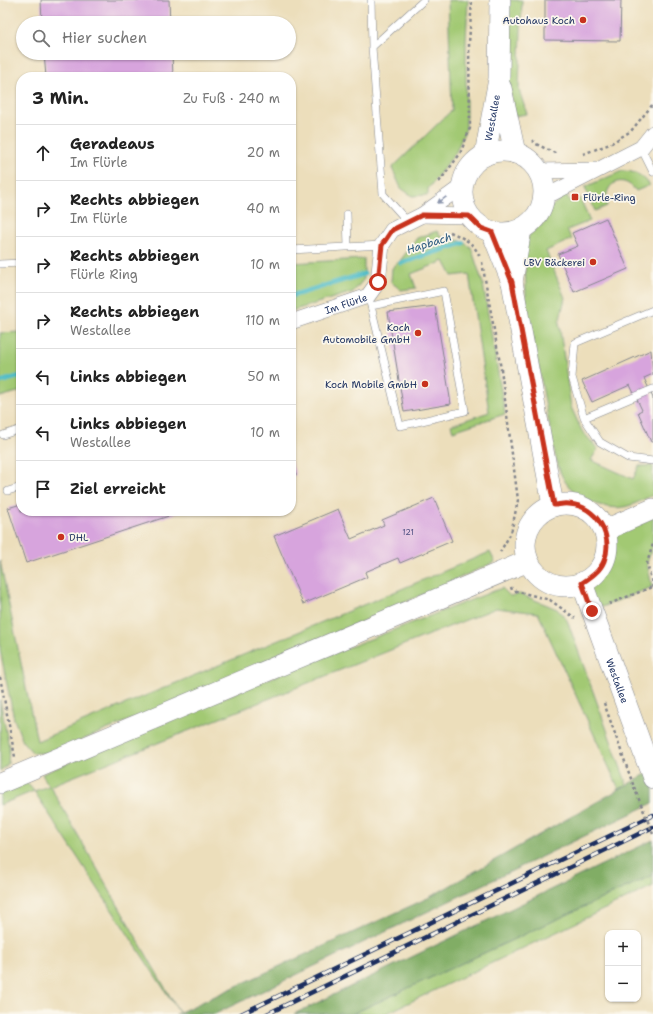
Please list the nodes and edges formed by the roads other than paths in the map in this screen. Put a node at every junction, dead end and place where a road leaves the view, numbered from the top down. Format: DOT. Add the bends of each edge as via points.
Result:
graph roads {
  1 [pos="371,0"];
  2 [pos="424,0"];
  3 [pos="500,0"];
  4 [pos="372,47"];
  5 [pos="499,80"];
  6 [pos="653,133"];
  7 [pos="641,148"];
  8 [pos="515,153"];
  9 [pos="485,155"];
  10 [pos="597,170"];
  11 [pos="538,171"];
  12 [pos="653,172"];
  13 [pos="462,186"];
  14 [pos="543,198"];
  15 [pos="438,209"];
  16 [pos="347,214"];
  17 [pos="469,216"];
  18 [pos="408,222"];
  19 [pos="521,229"];
  20 [pos="492,232"];
  21 [pos="382,245"];
  22 [pos="348,247"];
  23 [pos="296,250"];
  24 [pos="16,263"];
  25 [pos="0,264"];
  26 [pos="512,282"];
  27 [pos="370,301"];
  28 [pos="653,310"];
  29 [pos="296,321"];
  30 [pos="653,389"];
  31 [pos="584,418"];
  32 [pos="16,431"];
  33 [pos="3,435"];
  34 [pos="653,461"];
  35 [pos="16,489"];
  36 [pos="8,491"];
  37 [pos="554,505"];
  38 [pos="653,509"];
  39 [pos="605,530"];
  40 [pos="528,561"];
  41 [pos="582,583"];
  42 [pos="653,778"];
  43 [pos="9,779"];
  1 -- 4 [label="lane"];
  2 -- 4 [label="lane"];
  3 -- 5 [label="main road, Westallee"];
  4 -- 18 [label="lane" via="383,194"];
  5 -- 8 [label="main road, Westallee"];
  5 -- 9 [label="main road, Westallee"];
  6 -- 7 [label="street"];
  7 -- 10 [label="street"];
  7 -- 12 [label="lane"];
  8 -- 9 [label="main road" via="498,151"];
  8 -- 11 [label="main road" via="531,162"];
  9 -- 13 [label="main road" via="474,162 466,173"];
  10 -- 11 [label="street"];
  10 -- 14 [label="street"];
  11 -- 14 [label="main road" via="543,182"];
  13 -- 15 [label="street, one-way"];
  13 -- 17 [label="main road" via="462,199"];
  14 -- 19 [label="main road" via="536,217"];
  15 -- 17 [label="street"];
  15 -- 18 [label="street"];
  16 -- 22 [label="lane"];
  17 -- 20 [label="main road" via="481,228"];
  18 -- 21 [label="street" via="392,230"];
  19 -- 20 [label="main road" via="504,234"];
  19 -- 26 [label="main road"];
  20 -- 26 [label="main road"];
  21 -- 22 [label="lane"];
  21 -- 27 [label="street, Im Flürle" via="378,282"];
  22 -- 23 [label="lane"];
  24 -- 25 [label="lane"];
  26 -- 37 [label="main road"];
  27 -- 27 [label="lane" via="400,426 465,411 444,290"];
  27 -- 29 [label="street, Im Flürle"];
  28 -- 31 [label="lane" via="575,343 572,377"];
  30 -- 31 [label="lane"];
  31 -- 34 [label="lane" via="600,442 628,458"];
  32 -- 33 [label="lane"];
  35 -- 36 [label="lane"];
  37 -- 39 [label="main road" via="584,507 596,517"];
  37 -- 40 [label="main road" via="538,514 528,528 525,544"];
  38 -- 39 [label="main road"];
  39 -- 41 [label="main road" via="607,547 604,562 595,574"];
  40 -- 41 [label="main road" via="537,574 551,583 567,586"];
  40 -- 43 [label="main road"];
  41 -- 42 [label="main road, Westallee"];
}
